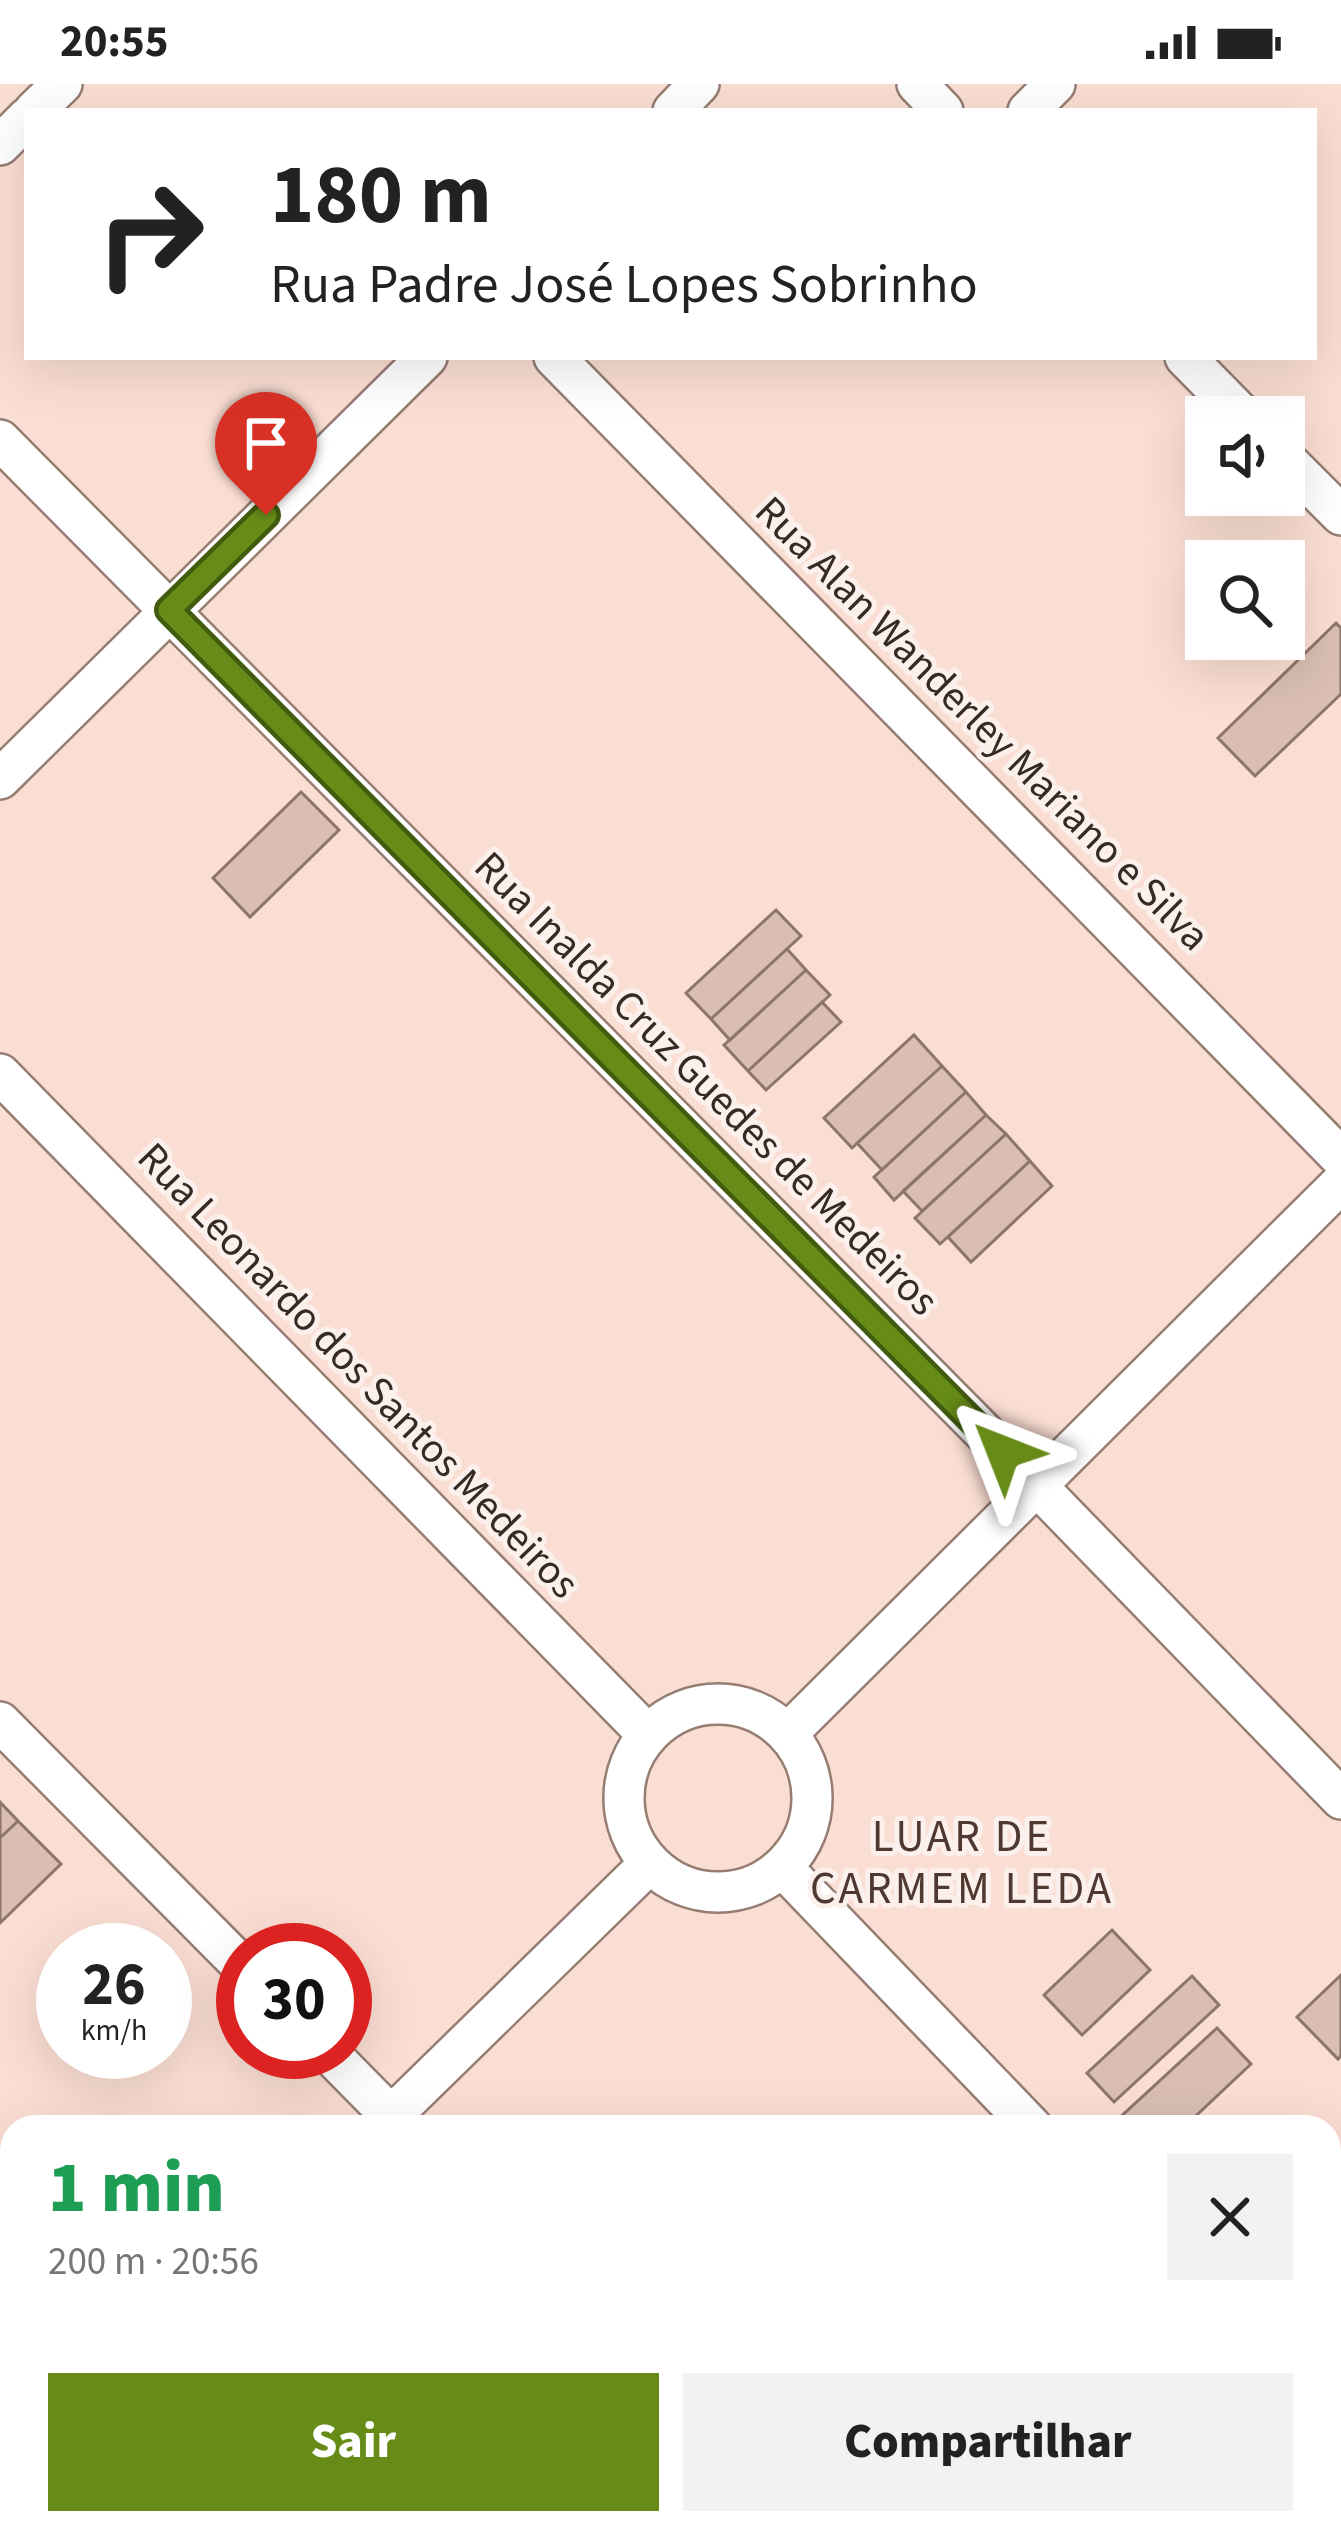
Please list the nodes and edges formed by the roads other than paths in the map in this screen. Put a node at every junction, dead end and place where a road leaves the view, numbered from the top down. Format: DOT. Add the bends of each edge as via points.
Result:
graph roads {
  1 [pos="62,84"];
  2 [pos="699,84"];
  3 [pos="917,84"];
  4 [pos="1055,84"];
  5 [pos="37,108"];
  6 [pos="676,108"];
  7 [pos="940,108"];
  8 [pos="1031,108"];
  9 [pos="24,121"];
  10 [pos="0,145"];
  11 [pos="425,360"];
  12 [pos="557,360"];
  13 [pos="1188,360"];
  14 [pos="1223,396"];
  15 [pos="0,440"];
  16 [pos="1305,479"];
  17 [pos="1341,515"];
  18 [pos="169,610"];
  19 [pos="0,779"];
  20 [pos="0,1074"];
  21 [pos="1341,1158"];
  22 [pos="1341,1183"];
  23 [pos="1036,1486"];
  24 [pos="0,1722"];
  25 [pos="788,1733"];
  26 [pos="648,1735"];
  27 [pos="1341,1799"];
  28 [pos="649,1864"];
  29 [pos="783,1868"];
  30 [pos="216,1939"];
  31 [pos="351,2079"];
  32 [pos="381,2115"];
  33 [pos="392,2115"];
  34 [pos="1019,2115"];
  1 -- 5 [label="street"];
  2 -- 6 [label="street"];
  3 -- 7 [label="street"];
  4 -- 8 [label="street"];
  9 -- 10 [label="street"];
  11 -- 18 [label="street"];
  12 -- 21 [label="street, Rua Alan Wanderley Mariano e Silva"];
  13 -- 14 [label="street"];
  15 -- 18 [label="street, Rua Inalda Cruz Guedes de Medeiros"];
  16 -- 17 [label="street"];
  18 -- 19 [label="street"];
  18 -- 23 [label="street, Rua Inalda Cruz Guedes de Medeiros"];
  20 -- 26 [label="street, Rua Leonardo dos Santos Medeiros"];
  22 -- 23 [label="street"];
  23 -- 25 [label="street"];
  23 -- 27 [label="street, Rua Inalda Cruz Guedes de Medeiros"];
  24 -- 30 [label="street"];
  25 -- 26 [label="street" via="744,1706 718,1703 692,1707"];
  25 -- 29 [label="street" via="805,1758 812,1816"];
  26 -- 28 [label="street" via="628,1772 624,1814"];
  28 -- 29 [label="street" via="700,1892 744,1888"];
  28 -- 33 [label="street"];
  29 -- 34 [label="street"];
  31 -- 32 [label="street"];
}
